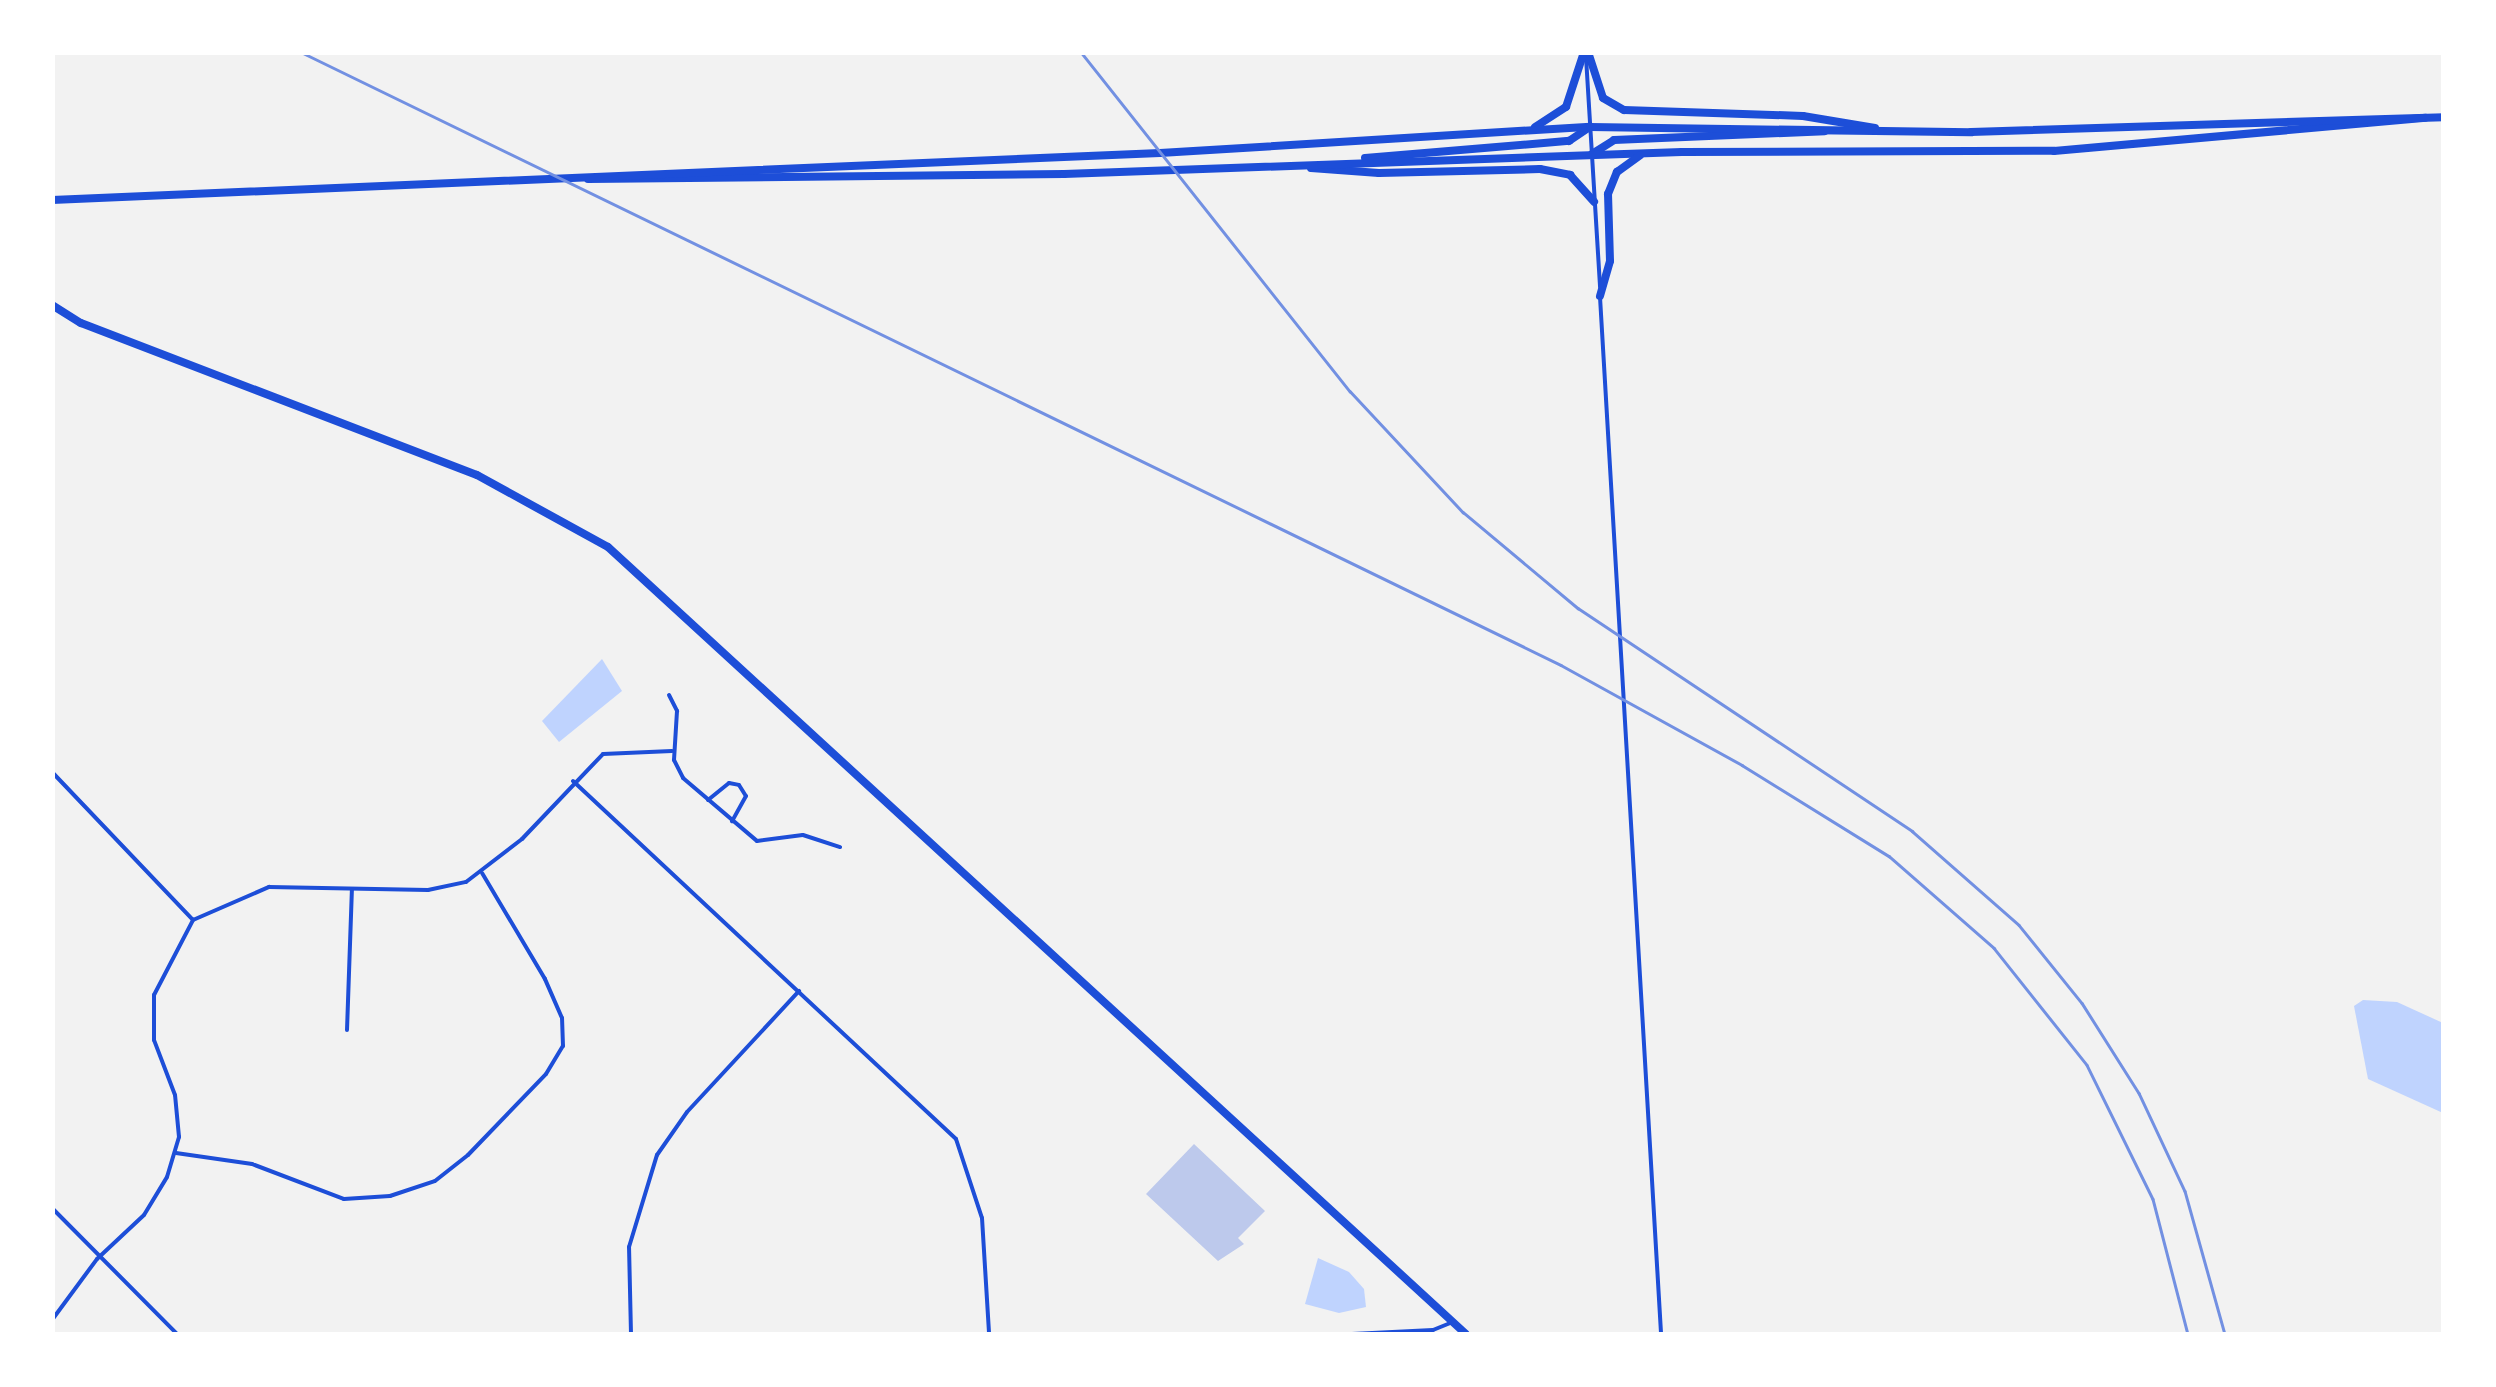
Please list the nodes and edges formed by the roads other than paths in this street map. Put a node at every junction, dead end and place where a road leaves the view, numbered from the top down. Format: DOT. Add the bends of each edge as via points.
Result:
graph roads {
  1 [pos="1586,52"];
  2 [pos="2444,117"];
  3 [pos="2427,118"];
  4 [pos="1590,127"];
  5 [pos="1839,128"];
  6 [pos="1525,131"];
  7 [pos="1884,132"];
  8 [pos="1645,153"];
  9 [pos="1592,154"];
  10 [pos="1340,164"];
  11 [pos="1302,165"];
  12 [pos="584,178"];
  13 [pos="52,200"];
  14 [pos="1594,202"];
  15 [pos="1600,296"];
  16 [pos="52,305"];
  17 [pos="668,695"];
  18 [pos="672,751"];
  19 [pos="52,772"];
  20 [pos="573,781"];
  21 [pos="708,800"];
  22 [pos="732,821"];
  23 [pos="840,847"];
  24 [pos="482,872"];
  25 [pos="352,890"];
  26 [pos="192,920"];
  27 [pos="799,990"];
  28 [pos="347,1030"];
  29 [pos="174,1152"];
  30 [pos="52,1208"];
  31 [pos="97,1259"];
  32 [pos="52,1320"];
  33 [pos="1452,1322"];
  34 [pos="178,1334"];
  35 [pos="631,1334"];
  36 [pos="990,1334"];
  37 [pos="1352,1334"];
  38 [pos="1466,1334"];
  39 [pos="1661,1334"];
  1 -- 4 [label="street"];
  1 -- 6 [label="main road" via="1565,109"];
  1 -- 7 [label="main road" via="1603,98 1624,110 1803,116"];
  2 -- 3 [label="main road"];
  3 -- 7 [label="main road"];
  3 -- 8 [label="main road" via="2054,151"];
  4 -- 5 [label="main road"];
  4 -- 6 [label="main road"];
  4 -- 9 [label="street"];
  4 -- 10 [label="main road" via="1569,141 1453,146"];
  5 -- 7 [label="main road"];
  5 -- 9 [label="main road" via="1805,136 1611,140"];
  6 -- 12 [label="main road"];
  8 -- 9 [label="main road"];
  8 -- 15 [label="main road" via="1613,180 1610,261"];
  9 -- 10 [label="main road"];
  9 -- 14 [label="street"];
  10 -- 11 [label="main road"];
  11 -- 12 [label="main road" via="787,180"];
  11 -- 14 [label="main road" via="1379,173 1558,171 1580,182"];
  12 -- 13 [label="main road"];
  14 -- 15 [label="street"];
  15 -- 39 [label="street"];
  16 -- 33 [label="main road" via="81,323 477,475 608,546"];
  17 -- 18 [label="street" via="677,711"];
  18 -- 20 [label="street" via="610,750"];
  18 -- 21 [label="street" via="682,778"];
  19 -- 26 [label="street"];
  20 -- 24 [label="street"];
  20 -- 27 [label="street"];
  21 -- 22 [label="street"];
  21 -- 22 [label="street" via="729,784 740,785 746,796"];
  22 -- 23 [label="street" via="757,841 810,835"];
  24 -- 25 [label="street" via="428,890"];
  24 -- 29 [label="street" via="545,979 562,1018 563,1046 546,1074 468,1155 435,1181 390,1196 344,1198 252,1164"];
  25 -- 26 [label="street" via="269,886"];
  25 -- 28 [label="street"];
  26 -- 29 [label="street" via="154,995 154,1040 175,1096"];
  27 -- 35 [label="street" via="657,1154 629,1247"];
  27 -- 36 [label="street" via="956,1139 982,1218"];
  29 -- 31 [label="street" via="144,1215"];
  30 -- 31 [label="street"];
  31 -- 32 [label="street"];
  31 -- 34 [label="street"];
  33 -- 37 [label="street" via="1434,1330"];
  33 -- 38 [label="main road"];
}
